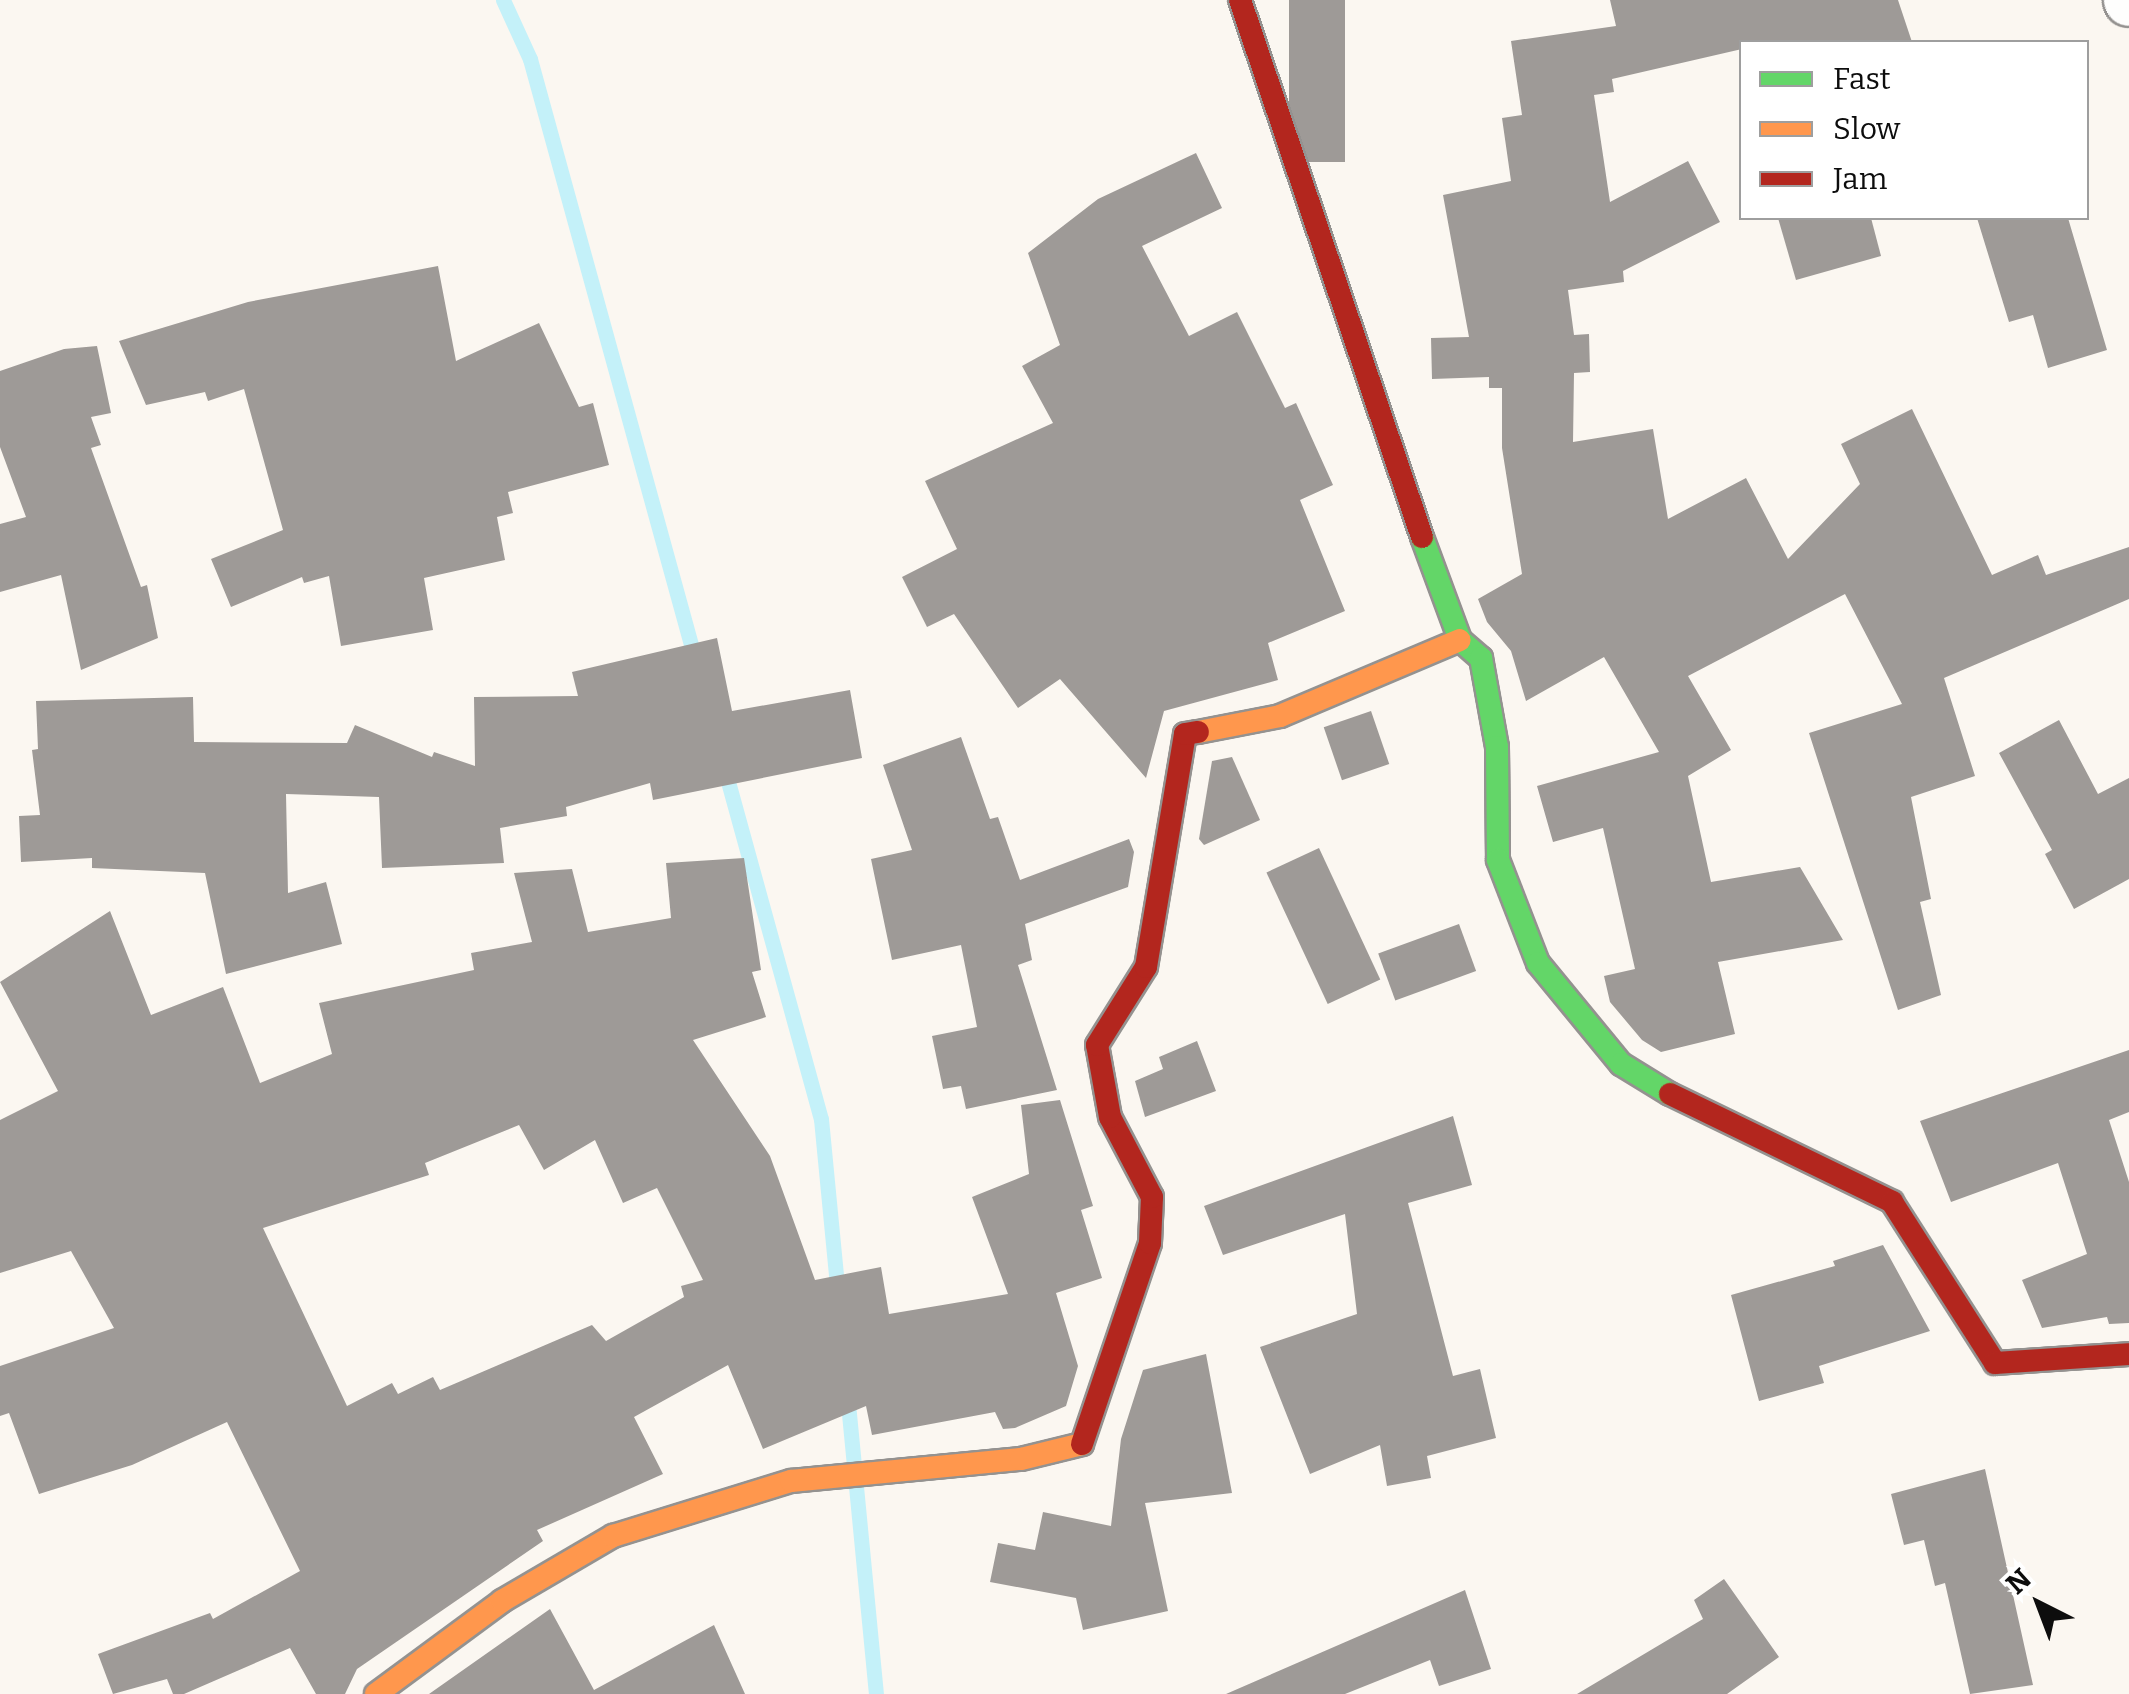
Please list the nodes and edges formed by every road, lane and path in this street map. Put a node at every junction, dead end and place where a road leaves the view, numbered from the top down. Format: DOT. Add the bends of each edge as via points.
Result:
graph roads {
  1 [pos="1240,0"];
  2 [pos="1460,640"];
  3 [pos="2129,1354"];
  4 [pos="376,1694"];
  1 -- 2 [label="street"];
  2 -- 3 [label="street" via="1481,658 1497,747 1498,860 1538,963 1620,1064 1710,1119 1892,1202 1995,1363"];
  2 -- 4 [label="street" via="1280,716 1185,734 1146,966 1097,1045 1110,1116 1152,1197 1150,1244 1088,1440 1071,1451 1021,1459 792,1481 613,1536 502,1601"];
}
